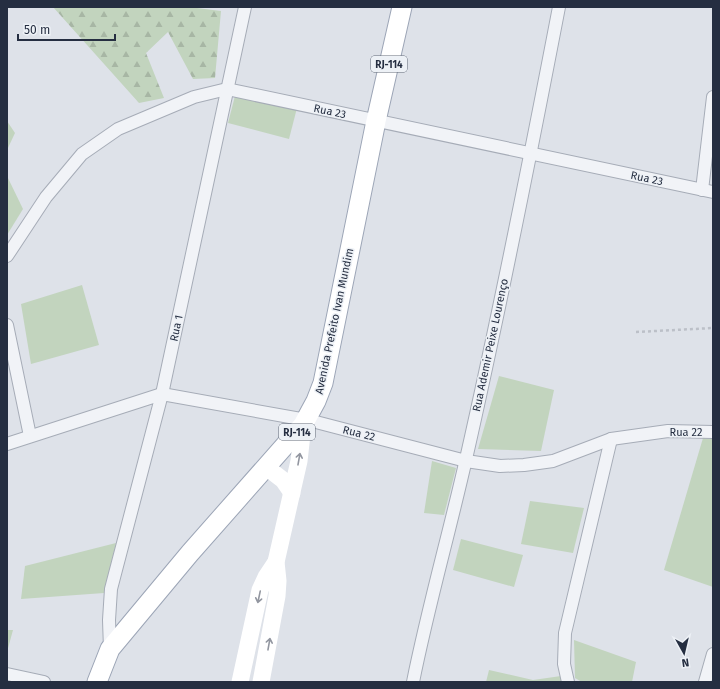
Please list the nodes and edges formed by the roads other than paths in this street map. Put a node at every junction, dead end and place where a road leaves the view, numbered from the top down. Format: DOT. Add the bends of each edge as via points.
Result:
graph roads {
  1 [pos="244,7"];
  2 [pos="402,7"];
  3 [pos="559,7"];
  4 [pos="227,89"];
  5 [pos="713,97"];
  6 [pos="376,121"];
  7 [pos="531,154"];
  8 [pos="708,191"];
  9 [pos="7,256"];
  10 [pos="7,325"];
  11 [pos="162,394"];
  12 [pos="304,423"];
  13 [pos="713,432"];
  14 [pos="30,436"];
  15 [pos="611,439"];
  16 [pos="7,444"];
  17 [pos="466,461"];
  18 [pos="266,466"];
  19 [pos="292,493"];
  20 [pos="276,562"];
  21 [pos="110,649"];
  22 [pos="713,654"];
  23 [pos="7,674"];
  24 [pos="44,682"];
  25 [pos="97,682"];
  26 [pos="240,682"];
  27 [pos="261,682"];
  28 [pos="413,682"];
  29 [pos="568,682"];
  30 [pos="705,682"];
  1 -- 4 [label="street, Rua 1"];
  2 -- 6 [label="main road, Avenida Prefeito Ivan Mundim / RJ-114"];
  3 -- 7 [label="street, Rua Ademir Peixe Lourenço"];
  4 -- 6 [label="street, Rua 23"];
  4 -- 9 [label="street, Rua 23" via="194,97 118,129 82,154 46,197"];
  4 -- 11 [label="street, Rua 1"];
  5 -- 8 [label="street"];
  6 -- 7 [label="street, Rua 23"];
  6 -- 12 [label="main road, Avenida Prefeito Ivan Mundim / RJ-114" via="323,384"];
  7 -- 8 [label="street, Rua 23"];
  7 -- 17 [label="street, Rua Ademir Peixe Lourenço"];
  10 -- 14 [label="street"];
  11 -- 12 [label="street, Rua 22"];
  11 -- 14 [label="street, Rua 22"];
  11 -- 21 [label="street, Rua 1" via="111,589 108,620"];
  12 -- 17 [label="street, Rua 22"];
  12 -- 18 [label="main road, Avenida Prefeito Ivan Mundim / RJ-114"];
  19 -- 12 [label="street, one-way"];
  13 -- 15 [label="street, Rua 22" via="668,431"];
  14 -- 16 [label="street, Rua 22"];
  15 -- 17 [label="street, Rua 22" via="553,461 500,466"];
  15 -- 29 [label="street" via="565,632 564,664"];
  17 -- 28 [label="street, Rua Ademir Peixe Lourenço" via="425,621"];
  18 -- 19 [label="street" via="283,480"];
  18 -- 21 [label="main road, Avenida Prefeito Ivan Mundim / RJ-114"];
  19 -- 20 [label="street"];
  20 -- 26 [label="street, one-way" via="260,590"];
  27 -- 20 [label="street, one-way" via="277,596"];
  21 -- 25 [label="main road, Avenida Prefeito Ivan Mundim / RJ-114"];
  22 -- 30 [label="street"];
  23 -- 24 [label="street"];
}
